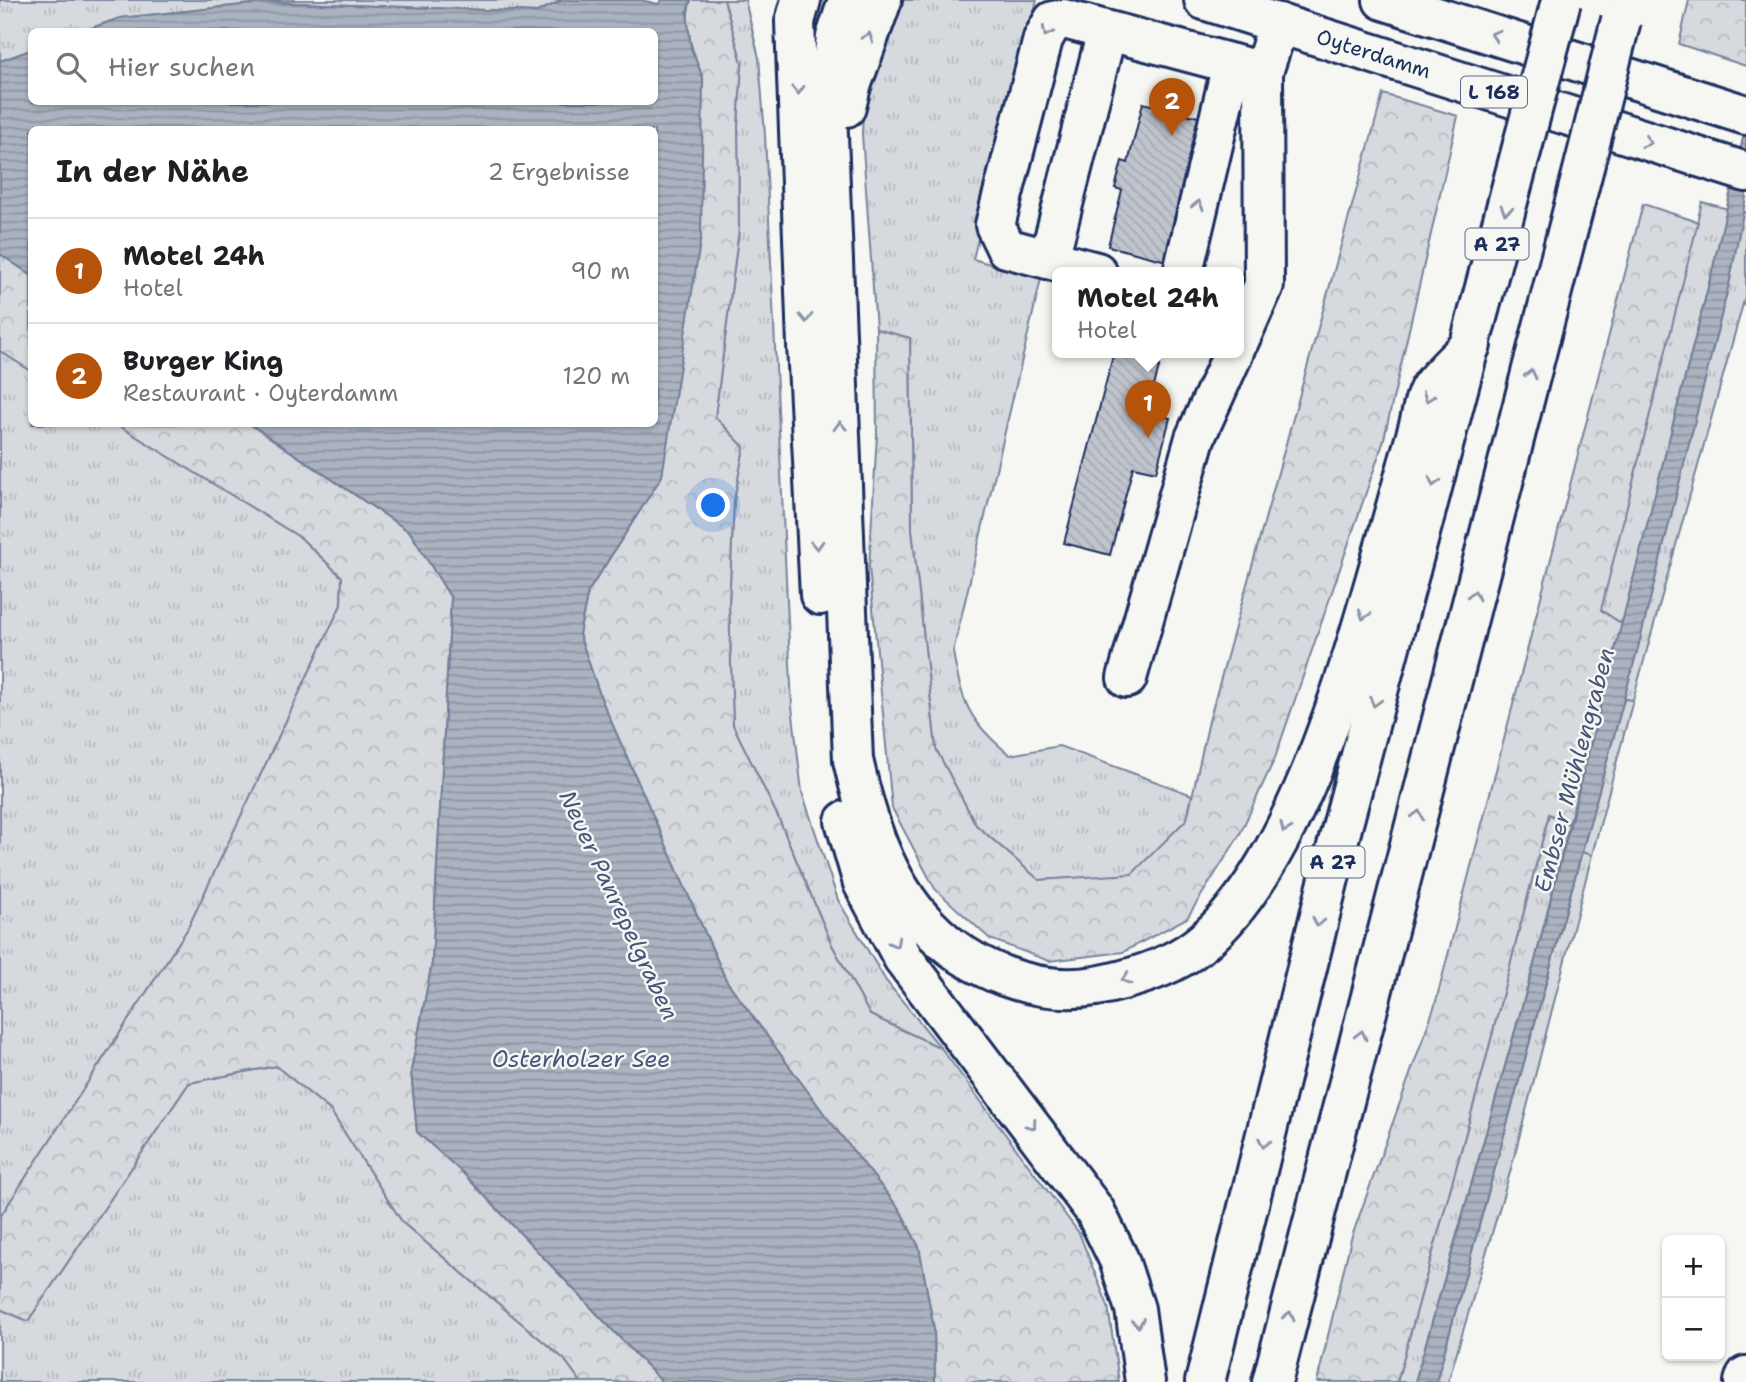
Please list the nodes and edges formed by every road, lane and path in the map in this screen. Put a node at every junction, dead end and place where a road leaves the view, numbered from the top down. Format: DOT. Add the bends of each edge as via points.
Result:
graph roads {
  1 [pos="848,0"];
  2 [pos="882,0"];
  3 [pos="1204,0"];
  4 [pos="1383,0"];
  5 [pos="1561,1"];
  6 [pos="793,7"];
  7 [pos="1624,10"];
  8 [pos="1279,23"];
  9 [pos="1107,31"];
  10 [pos="1248,68"];
  11 [pos="1735,111"];
  12 [pos="1026,170"];
  13 [pos="1746,172"];
  14 [pos="1069,180"];
  15 [pos="828,198"];
  16 [pos="1049,259"];
  17 [pos="1079,267"];
  18 [pos="1185,267"];
  19 [pos="1244,330"];
  20 [pos="1471,345"];
  21 [pos="1231,358"];
  22 [pos="1127,678"];
  23 [pos="1746,1376"];
  24 [pos="1145,1382"];
  25 [pos="1205,1382"];
  26 [pos="1272,1382"];
  27 [pos="1744,1382"];
  1 -- 15 [label="main road" via="836,37 827,111"];
  15 -- 2 [label="main road, one-way" via="850,86"];
  3 -- 8 [label="main road, Oyterdamm / L 168"];
  11 -- 4 [label="main road, L 168, one-way"];
  5 -- 20 [label="main road, A 27, one-way, bridge"];
  6 -- 24 [label="main road, one-way" via="828,736 840,805 863,883 903,958 1095,1211 1119,1260 1135,1309"];
  26 -- 7 [label="main road, A 27, one-way, bridge"];
  8 -- 10 [label="main road"];
  8 -- 13 [label="main road, Oyterdamm / L 168, one-way"];
  9 -- 10 [label="main road"];
  9 -- 14 [label="main road"];
  9 -- 16 [label="main road, one-way" via="1064,19 1054,21 1043,39 995,225 1006,248"];
  18 -- 10 [label="main road, one-way"];
  10 -- 19 [label="main road" via="1264,285"];
  12 -- 14 [label="main road"];
  14 -- 16 [label="main road"];
  20 -- 15 [label="main road, one-way" via="1430,388 1328,725 1278,845 1254,881 1213,932 1188,953 1160,967 1124,981 1087,987 1051,987 1013,979 978,966 947,946 920,919 896,886 867,823 853,760"];
  16 -- 17 [label="main road"];
  20 -- 25 [label="main road, A 27, one-way" via="1335,853"];
  21 -- 22 [label="main road" via="1195,439"];
  23 -- 27 [label="main road"];
}
